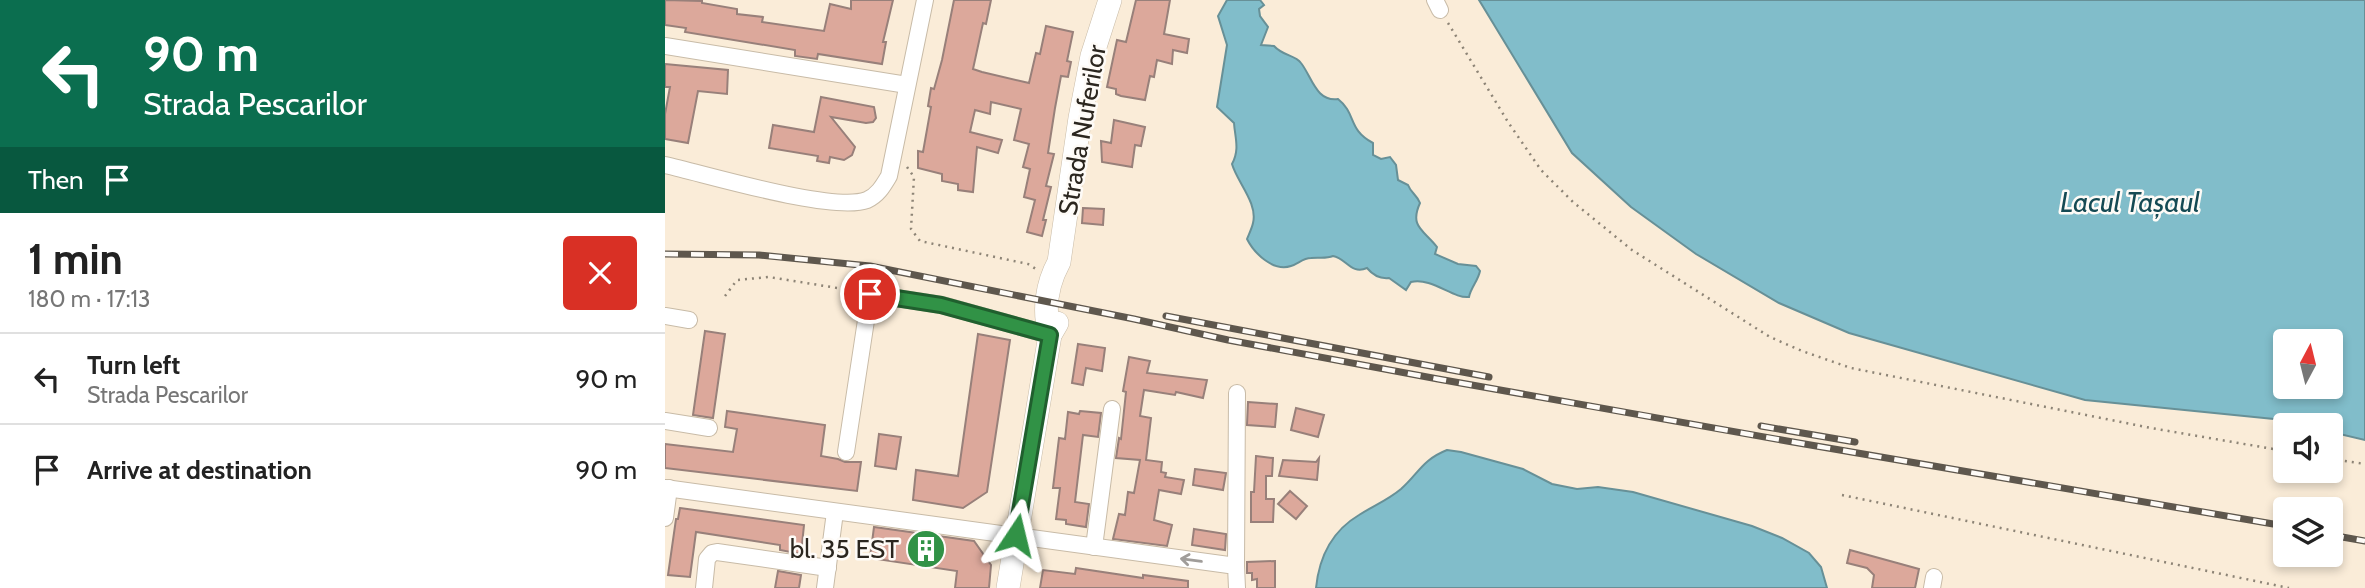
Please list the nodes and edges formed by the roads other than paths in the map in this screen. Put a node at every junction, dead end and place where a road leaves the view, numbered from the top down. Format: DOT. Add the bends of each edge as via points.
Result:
graph roads {
  1 [pos="925,0"];
  2 [pos="1110,0"];
  3 [pos="665,46"];
  4 [pos="907,85"];
  5 [pos="665,164"];
  6 [pos="665,316"];
  7 [pos="689,320"];
  8 [pos="1050,335"];
  9 [pos="1237,393"];
  10 [pos="1112,409"];
  11 [pos="665,421"];
  12 [pos="709,428"];
  13 [pos="846,452"];
  14 [pos="667,488"];
  15 [pos="835,512"];
  16 [pos="665,518"];
  17 [pos="1016,535"];
  18 [pos="1094,547"];
  19 [pos="1237,566"];
  20 [pos="828,568"];
  21 [pos="704,588"];
  22 [pos="825,588"];
  23 [pos="1008,588"];
  24 [pos="1237,588"];
  1 -- 4 [label="street"];
  2 -- 8 [label="street, Strada Nuferilor" via="1080,118 1055,269 1063,282 1058,320"];
  3 -- 4 [label="street"];
  4 -- 5 [label="street" via="889,176 868,200 845,204 804,198"];
  6 -- 7 [label="street"];
  8 -- 13 [label="street" via="941,305 870,294"];
  8 -- 17 [label="street, Strada Nuferilor"];
  9 -- 19 [label="street"];
  10 -- 18 [label="street"];
  11 -- 12 [label="street"];
  14 -- 15 [label="street"];
  14 -- 16 [label="street"];
  15 -- 17 [label="street"];
  15 -- 20 [label="street"];
  17 -- 18 [label="street"];
  17 -- 23 [label="street, Strada Nuferilor"];
  19 -- 18 [label="street, one-way"];
  19 -- 24 [label="street"];
  20 -- 21 [label="street" via="717,552 707,559"];
  20 -- 22 [label="street"];
}
